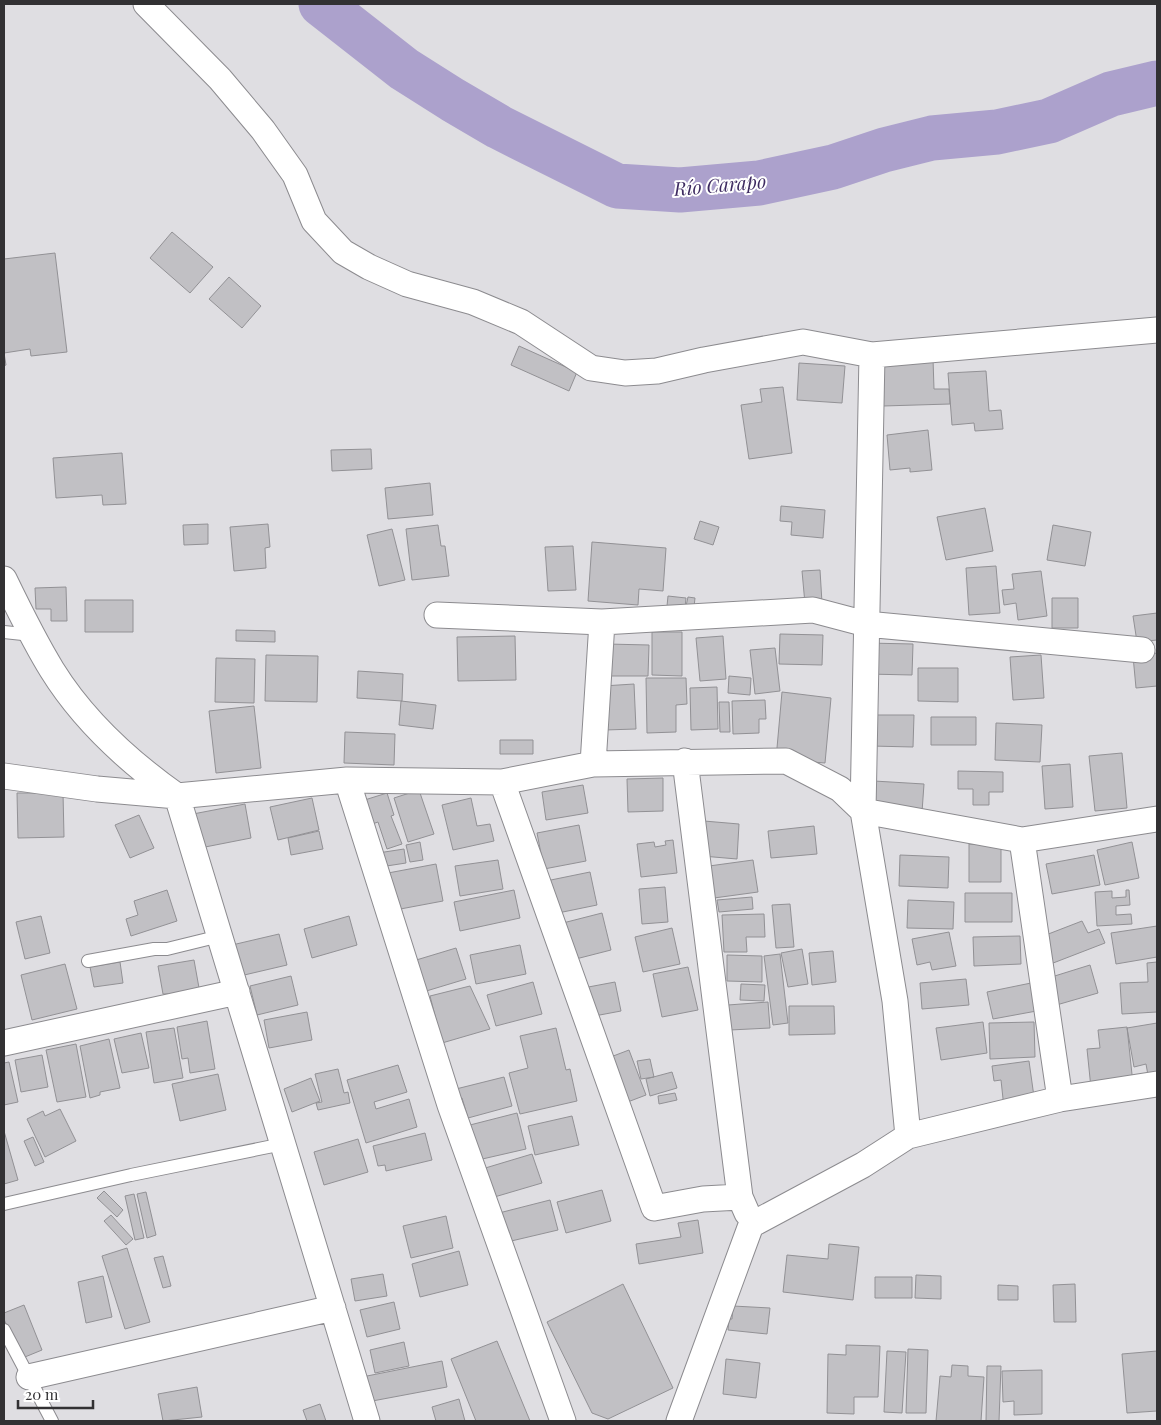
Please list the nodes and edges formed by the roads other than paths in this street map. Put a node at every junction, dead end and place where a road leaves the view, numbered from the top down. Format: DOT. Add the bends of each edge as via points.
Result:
graph roads {
  1 [pos="146,4"];
  2 [pos="1157,330"];
  3 [pos="872,355"];
  4 [pos="4,579"];
  5 [pos="437,614"];
  6 [pos="602,622"];
  7 [pos="866,624"];
  8 [pos="4,632"];
  9 [pos="32,635"];
  10 [pos="1142,650"];
  11 [pos="685,761"];
  12 [pos="593,764"];
  13 [pos="4,776"];
  14 [pos="348,780"];
  15 [pos="502,782"];
  16 [pos="177,796"];
  17 [pos="863,811"];
  18 [pos="1157,819"];
  19 [pos="1022,840"];
  20 [pos="220,936"];
  21 [pos="88,961"];
  22 [pos="237,992"];
  23 [pos="4,1043"];
  24 [pos="1157,1084"];
  25 [pos="1060,1099"];
  26 [pos="908,1136"];
  27 [pos="283,1144"];
  28 [pos="740,1197"];
  29 [pos="4,1204"];
  30 [pos="751,1225"];
  31 [pos="333,1308"];
  32 [pos="4,1330"];
  33 [pos="28,1377"];
  34 [pos="52,1421"];
  35 [pos="367,1421"];
  36 [pos="563,1421"];
  37 [pos="679,1421"];
  1 -- 3 [label="street" via="220,79 263,130 294,175 314,221 343,252 369,267 407,284 473,302 521,322 591,368 625,373 657,371 803,342"];
  2 -- 3 [label="street"];
  3 -- 7 [label="street"];
  4 -- 9 [label="street"];
  5 -- 6 [label="street"];
  6 -- 7 [label="street" via="813,610"];
  6 -- 12 [label="street"];
  7 -- 10 [label="street"];
  7 -- 17 [label="street"];
  8 -- 9 [label="lane"];
  9 -- 16 [label="street" via="53,672 96,726 145,774"];
  11 -- 12 [label="street"];
  11 -- 17 [label="street" via="786,761 840,789"];
  11 -- 28 [label="street"];
  12 -- 15 [label="street"];
  13 -- 16 [label="street"];
  14 -- 15 [label="street"];
  14 -- 16 [label="street"];
  14 -- 36 [label="street" via="450,1105"];
  15 -- 28 [label="street" via="654,1208 703,1199"];
  16 -- 20 [label="street"];
  17 -- 19 [label="street"];
  17 -- 26 [label="street" via="895,1000"];
  18 -- 19 [label="street"];
  19 -- 25 [label="street"];
  20 -- 21 [label="lane" via="167,949"];
  20 -- 22 [label="street"];
  22 -- 23 [label="street"];
  22 -- 27 [label="street"];
  24 -- 25 [label="street"];
  25 -- 26 [label="street"];
  26 -- 30 [label="street" via="862,1165"];
  27 -- 29 [label="lane"];
  27 -- 31 [label="street"];
  28 -- 30 [label="street"];
  30 -- 37 [label="street"];
  31 -- 33 [label="street"];
  31 -- 35 [label="street"];
  32 -- 33 [label="lane"];
  33 -- 34 [label="lane"];
}
